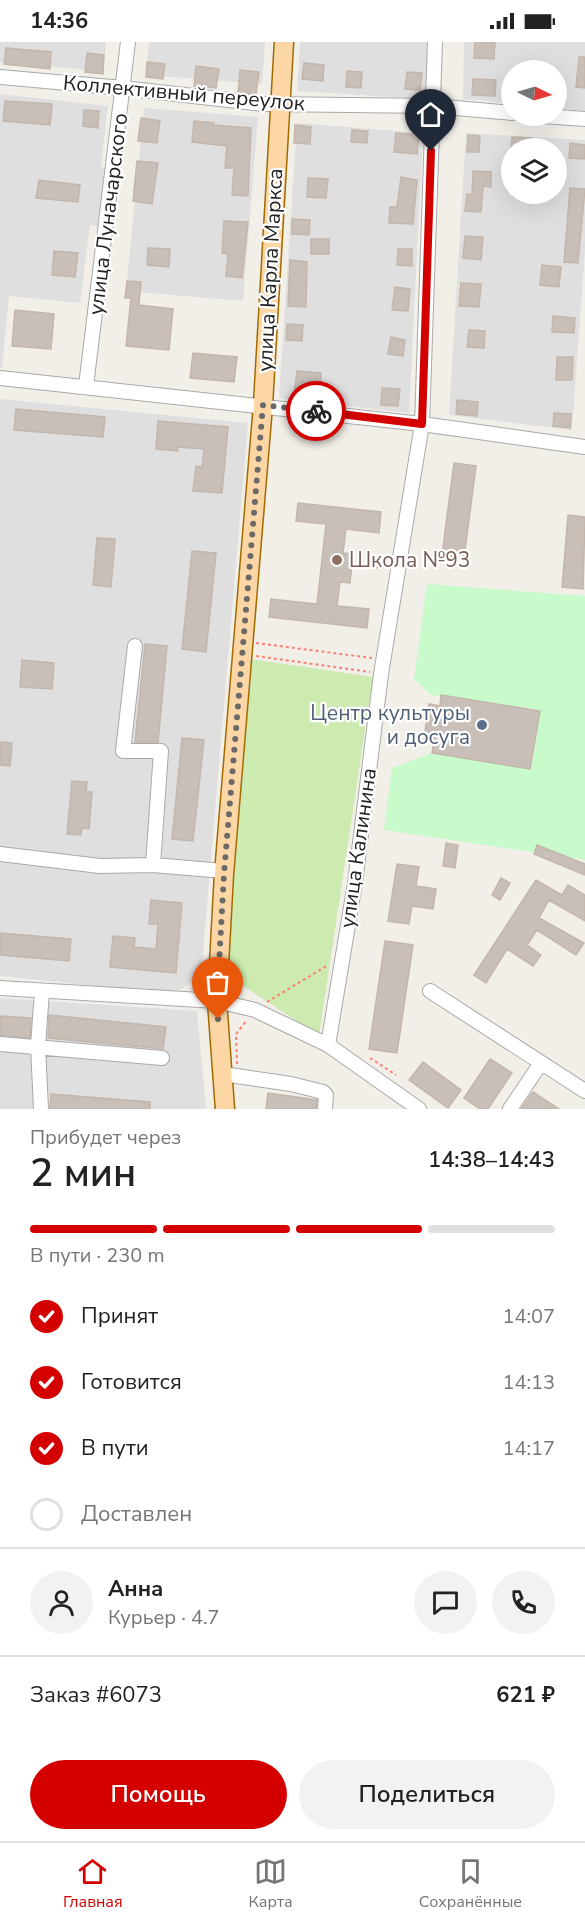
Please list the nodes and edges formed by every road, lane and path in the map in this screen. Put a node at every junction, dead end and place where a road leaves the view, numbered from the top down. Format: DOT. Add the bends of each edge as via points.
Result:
graph roads {
  1 [pos="128,42"];
  2 [pos="284,42"];
  3 [pos="435,42"];
  4 [pos="0,77"];
  5 [pos="123,88"];
  6 [pos="280,104"];
  7 [pos="433,106"];
  8 [pos="501,112"];
  9 [pos="567,118"];
  10 [pos="585,119"];
  11 [pos="0,378"];
  12 [pos="86,386"];
  13 [pos="263,405"];
  14 [pos="422,424"];
  15 [pos="585,447"];
  16 [pos="351,567"];
  17 [pos="399,568"];
  18 [pos="256,643"];
  19 [pos="135,646"];
  20 [pos="255,656"];
  21 [pos="383,667"];
  22 [pos="0,854"];
  23 [pos="153,865"];
  24 [pos="224,871"];
  25 [pos="344,955"];
  26 [pos="0,988"];
  27 [pos="430,990"];
  28 [pos="42,991"];
  29 [pos="217,1001"];
  30 [pos="255,1010"];
  31 [pos="0,1044"];
  32 [pos="328,1045"];
  33 [pos="38,1046"];
  34 [pos="162,1058"];
  35 [pos="541,1063"];
  36 [pos="230,1076"];
  37 [pos="585,1091"];
  38 [pos="395,1093"];
  39 [pos="41,1109"];
  40 [pos="225,1109"];
  41 [pos="325,1109"];
  42 [pos="397,1109"];
  43 [pos="419,1109"];
  44 [pos="510,1109"];
  1 -- 5 [label="street, улица Луначарского"];
  2 -- 6 [label="main road, улица Карла Маркса"];
  3 -- 7 [label="street, улица Калинина"];
  4 -- 5 [label="street, Коллективный переулок"];
  5 -- 6 [label="street, Коллективный переулок"];
  5 -- 12 [label="street, улица Луначарского"];
  6 -- 7 [label="street, Коллективный переулок"];
  6 -- 13 [label="main road, улица Карла Маркса"];
  7 -- 8 [label="street, Коллективный переулок"];
  7 -- 14 [label="street, улица Калинина"];
  9 -- 10 [label="street"];
  11 -- 12 [label="street"];
  12 -- 13 [label="street"];
  13 -- 14 [label="street"];
  13 -- 24 [label="main road, улица Карла Маркса"];
  14 -- 15 [label="street"];
  14 -- 17 [label="street, улица Калинина"];
  16 -- 17 [label="path"];
  17 -- 21 [label="street, улица Калинина"];
  18 -- 21 [label="path"];
  19 -- 23 [label="street" via="123,751 161,751"];
  20 -- 21 [label="path"];
  21 -- 25 [label="street, улица Калинина"];
  22 -- 23 [label="street" via="100,866"];
  23 -- 24 [label="street"];
  24 -- 29 [label="main road, улица Карла Маркса"];
  25 -- 30 [label="path"];
  25 -- 32 [label="street, улица Калинина"];
  26 -- 28 [label="street"];
  27 -- 35 [label="street"];
  28 -- 29 [label="street"];
  28 -- 33 [label="street"];
  29 -- 30 [label="street"];
  29 -- 36 [label="main road, улица Карла Маркса"];
  30 -- 32 [label="street"];
  30 -- 36 [label="path" via="236,1034"];
  31 -- 33 [label="street"];
  32 -- 38 [label="street"];
  33 -- 34 [label="street"];
  33 -- 39 [label="street"];
  35 -- 37 [label="street"];
  35 -- 44 [label="street"];
  36 -- 40 [label="main road, улица Карла Маркса"];
  36 -- 41 [label="street" via="323,1092"];
  38 -- 42 [label="street"];
  38 -- 43 [label="street"];
}
